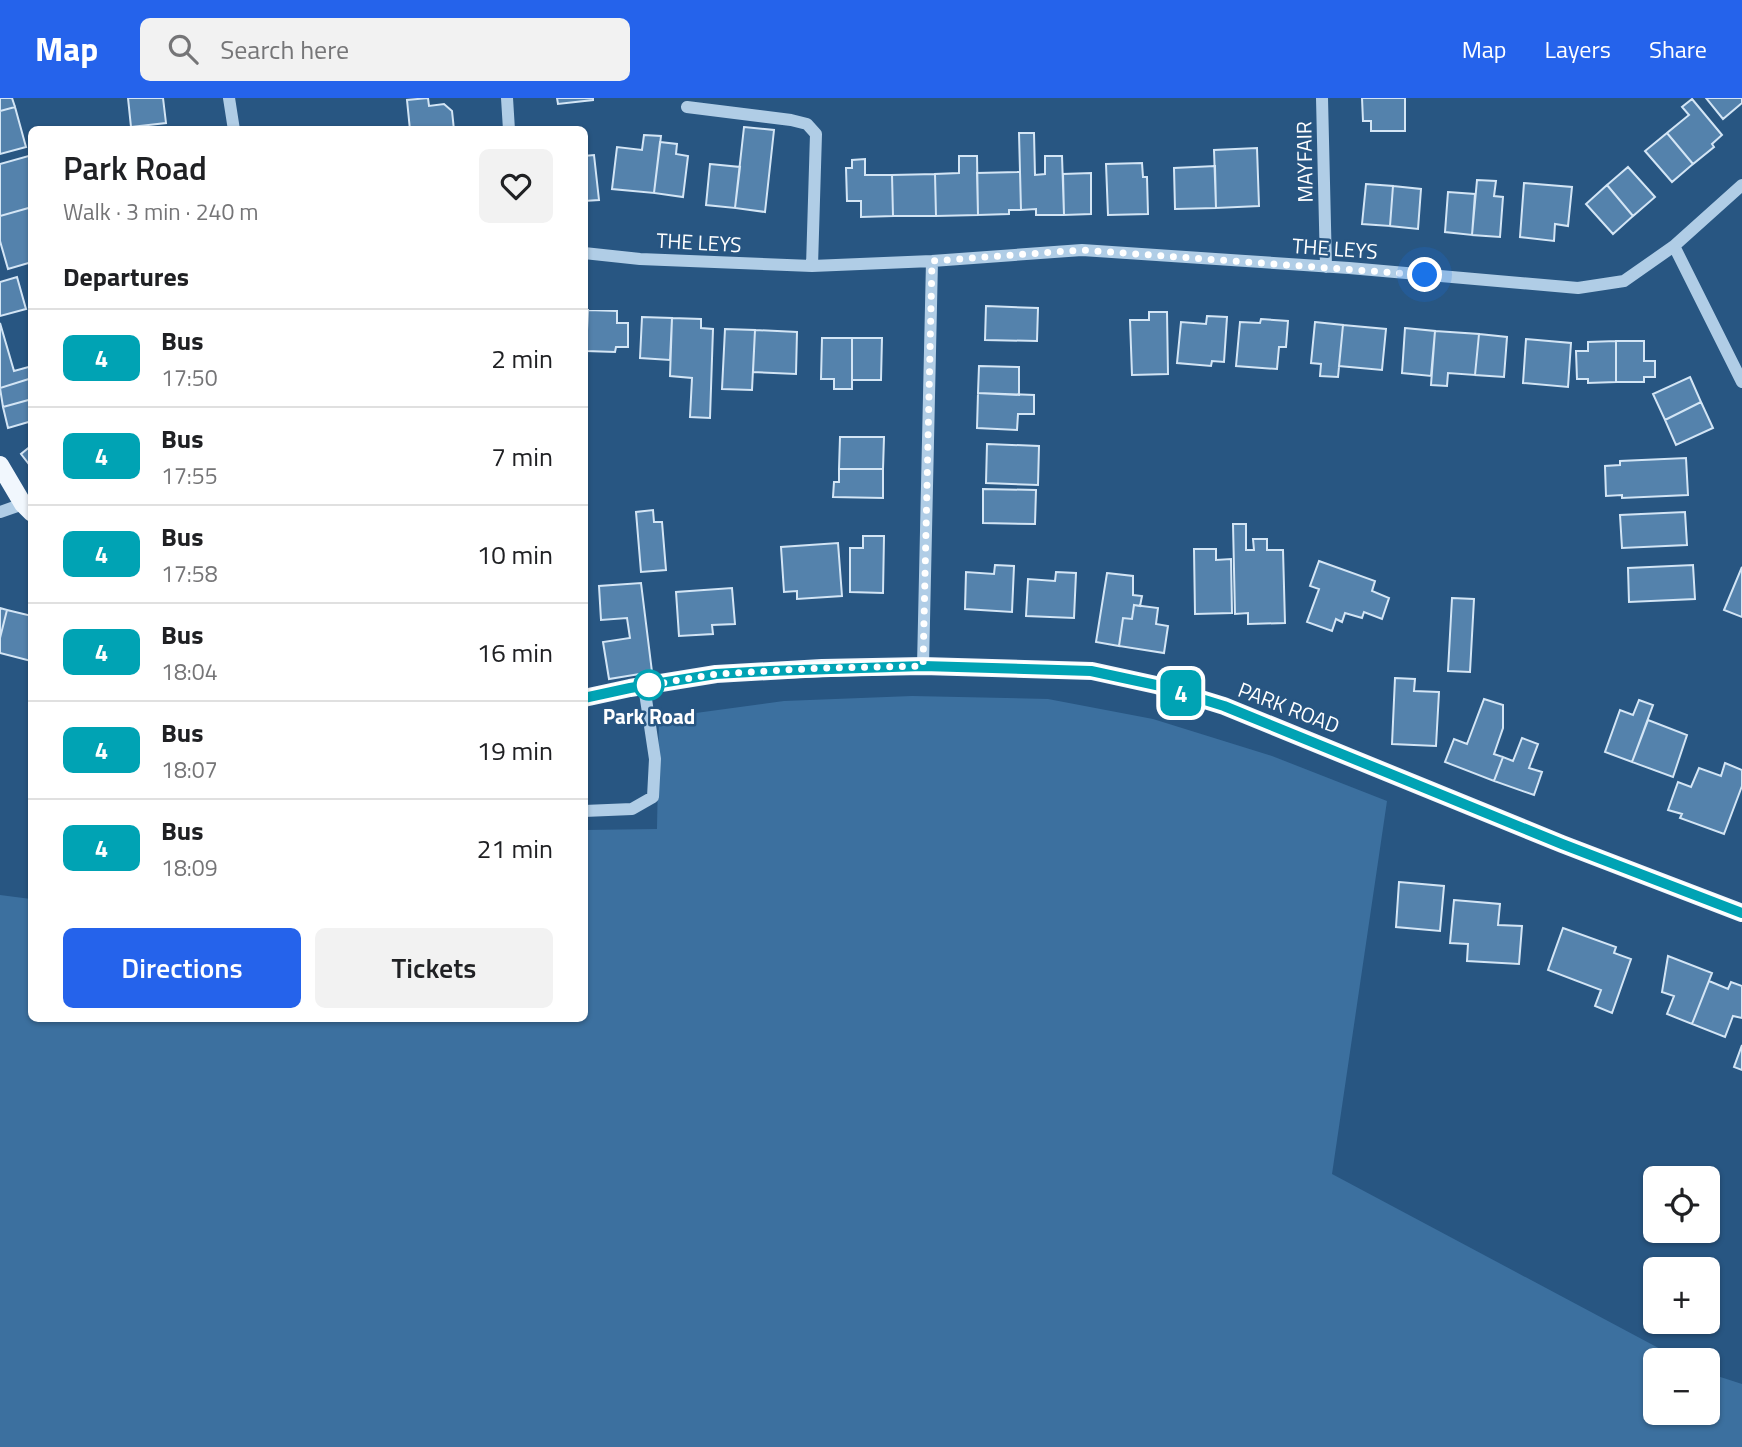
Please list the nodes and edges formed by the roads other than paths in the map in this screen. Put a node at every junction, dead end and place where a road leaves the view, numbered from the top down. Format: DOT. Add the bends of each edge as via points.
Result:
graph roads {
  1 [pos="229,98"];
  2 [pos="507,98"];
  3 [pos="1322,98"];
  4 [pos="687,107"];
  5 [pos="233,126"];
  6 [pos="509,126"];
  7 [pos="1742,185"];
  8 [pos="1674,246"];
  9 [pos="588,253"];
  10 [pos="932,261"];
  11 [pos="812,266"];
  12 [pos="1326,267"];
  13 [pos="1742,382"];
  14 [pos="1,470"];
  15 [pos="27,508"];
  16 [pos="0,512"];
  17 [pos="923,666"];
  18 [pos="644,686"];
  19 [pos="588,697"];
  20 [pos="588,811"];
  21 [pos="1742,913"];
  1 -- 5 [label="street"];
  2 -- 6 [label="street"];
  3 -- 12 [label="street, MAYFAIR"];
  4 -- 11 [label="street" via="791,120 807,124 816,134"];
  7 -- 8 [label="street, THE LEYS"];
  8 -- 12 [label="street, THE LEYS" via="1624,281 1578,288"];
  8 -- 13 [label="street"];
  9 -- 11 [label="street, THE LEYS"];
  10 -- 11 [label="street, THE LEYS"];
  10 -- 12 [label="street, THE LEYS" via="1082,250"];
  10 -- 17 [label="street"];
  14 -- 15 [label="main road"];
  15 -- 16 [label="street"];
  17 -- 18 [label="main road, PARK ROAD" via="716,674"];
  17 -- 21 [label="main road, PARK ROAD" via="1091,671 1156,685 1224,706"];
  18 -- 19 [label="main road, PARK ROAD"];
  18 -- 20 [label="street" via="655,759 653,797 632,809"];
}
